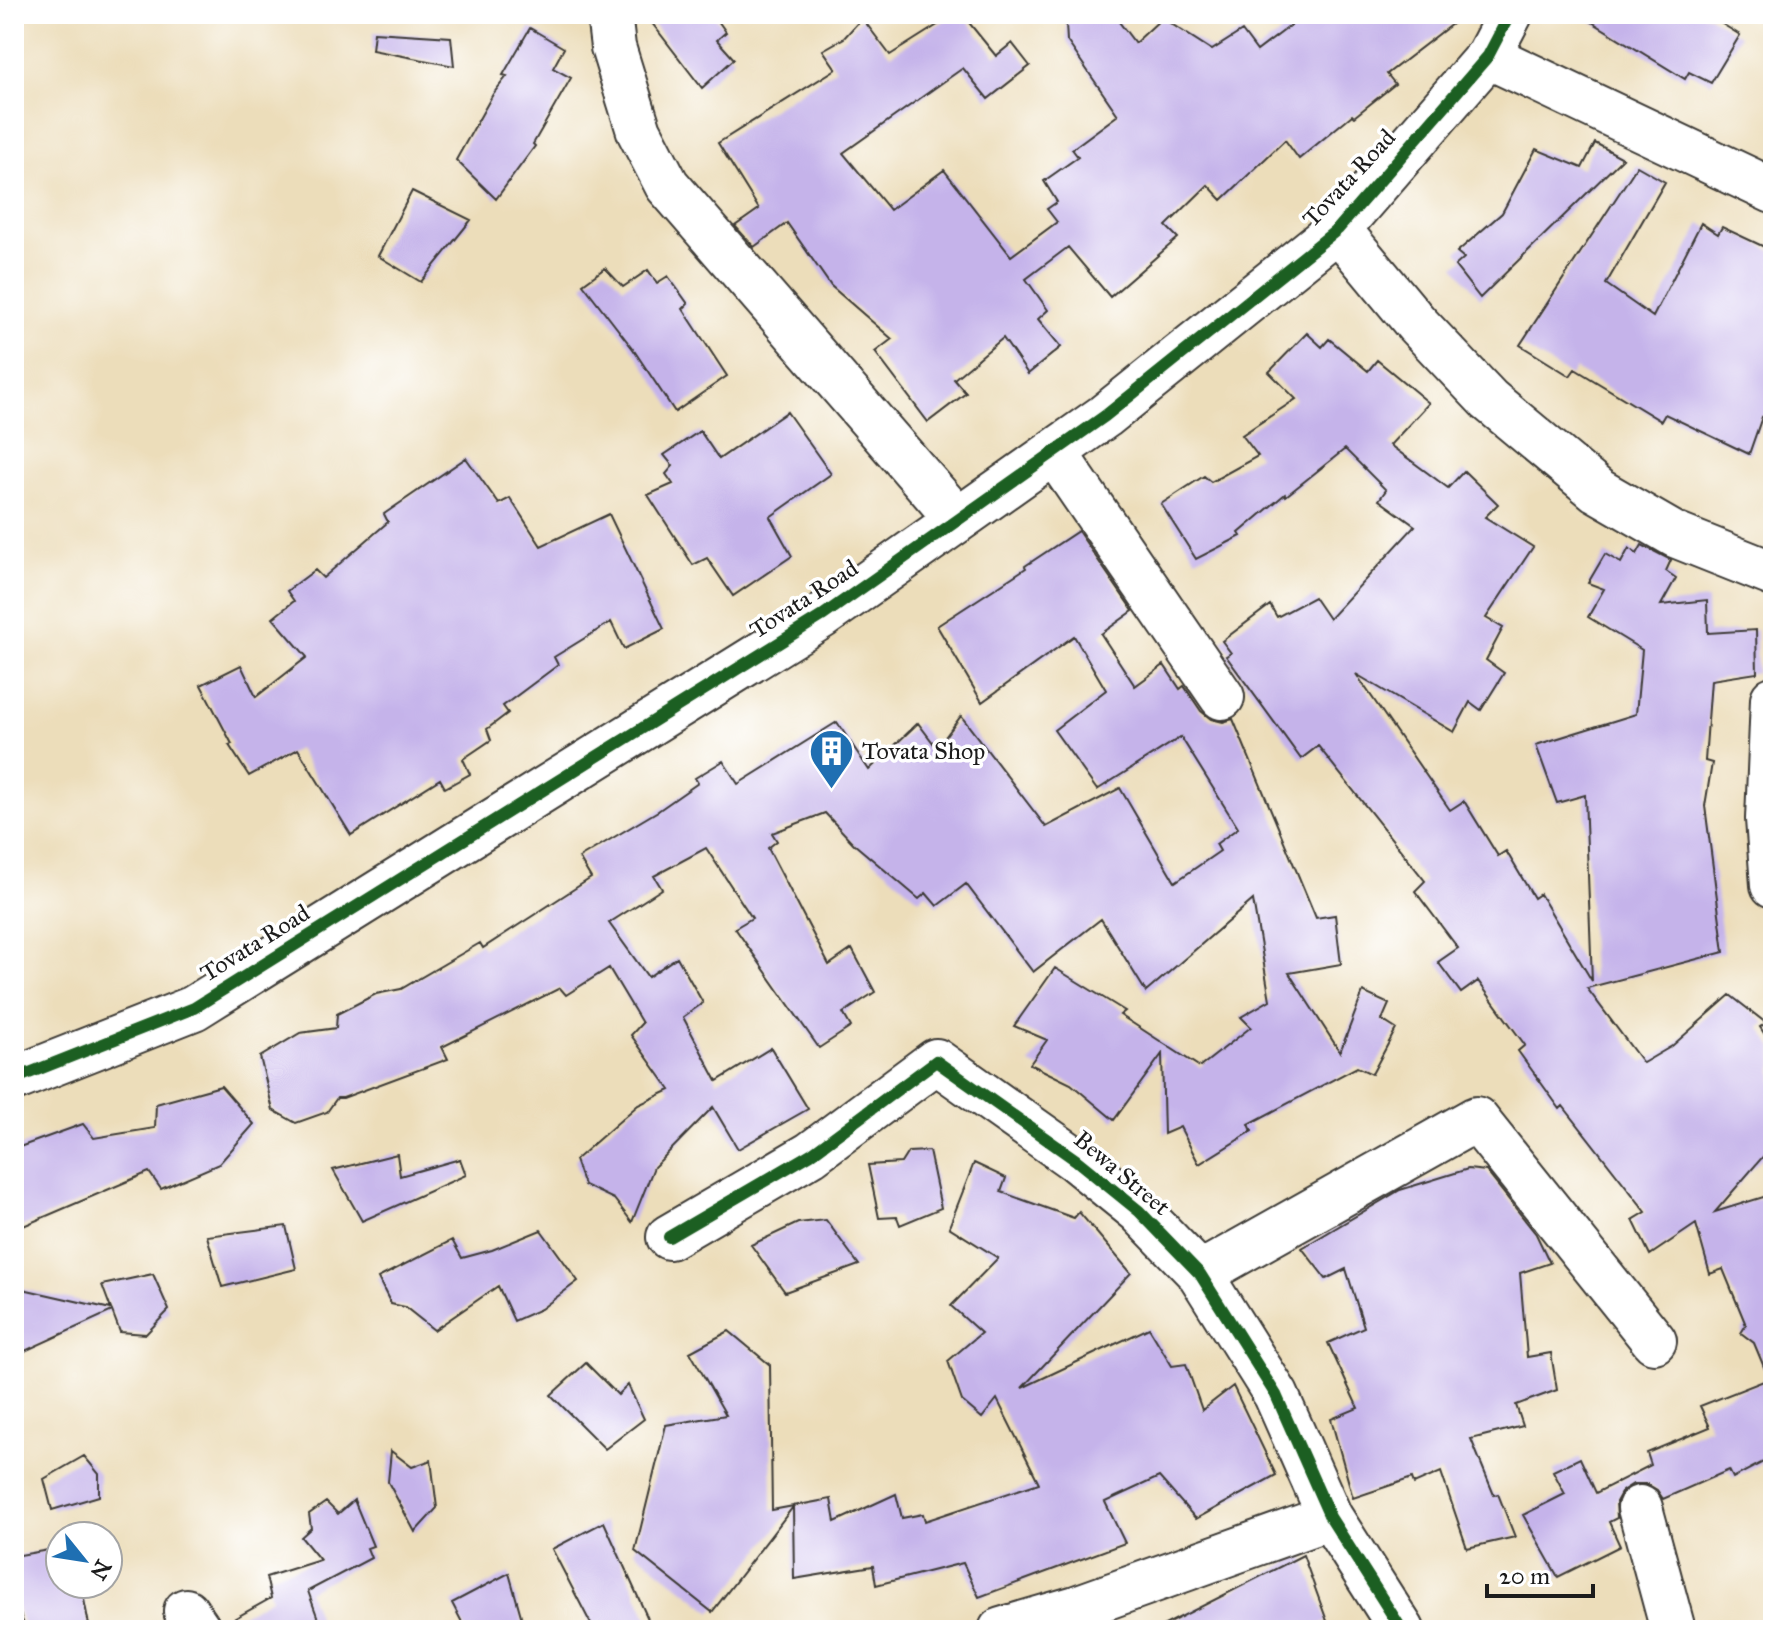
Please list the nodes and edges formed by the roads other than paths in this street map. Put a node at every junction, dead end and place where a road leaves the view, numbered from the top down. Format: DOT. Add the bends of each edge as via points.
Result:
graph roads {
  1 [pos="609,14"];
  2 [pos="1510,14"];
  3 [pos="1488,56"];
  4 [pos="1773,191"];
  5 [pos="1338,229"];
  6 [pos="1054,452"];
  7 [pos="958,520"];
  8 [pos="1773,574"];
  9 [pos="1222,697"];
  10 [pos="1773,699"];
  11 [pos="1773,885"];
  12 [pos="14,1079"];
  13 [pos="669,1237"];
  14 [pos="1200,1274"];
  15 [pos="1654,1341"];
  16 [pos="1640,1508"];
  17 [pos="1330,1517"];
  18 [pos="1001,1630"];
  19 [pos="1402,1630"];
  20 [pos="1673,1630"];
  1 -- 7 [label="street" via="613,47 639,131 667,185"];
  2 -- 3 [label="street, Tovata Road"];
  3 -- 4 [label="street"];
  3 -- 5 [label="street, Tovata Road"];
  5 -- 6 [label="street, Tovata Road"];
  5 -- 8 [label="street" via="1489,400 1597,490 1675,535"];
  6 -- 7 [label="street, Tovata Road"];
  6 -- 9 [label="street"];
  7 -- 12 [label="street, Tovata Road" via="822,616 194,1008"];
  10 -- 11 [label="street" via="1768,819"];
  13 -- 14 [label="street, Bewa Street" via="811,1154 936,1061 1076,1160 1128,1202"];
  14 -- 15 [label="street" via="1476,1119"];
  14 -- 17 [label="street, Bewa Street" via="1276,1395"];
  16 -- 20 [label="street"];
  17 -- 18 [label="street"];
  17 -- 19 [label="street, Bewa Street"];
}
